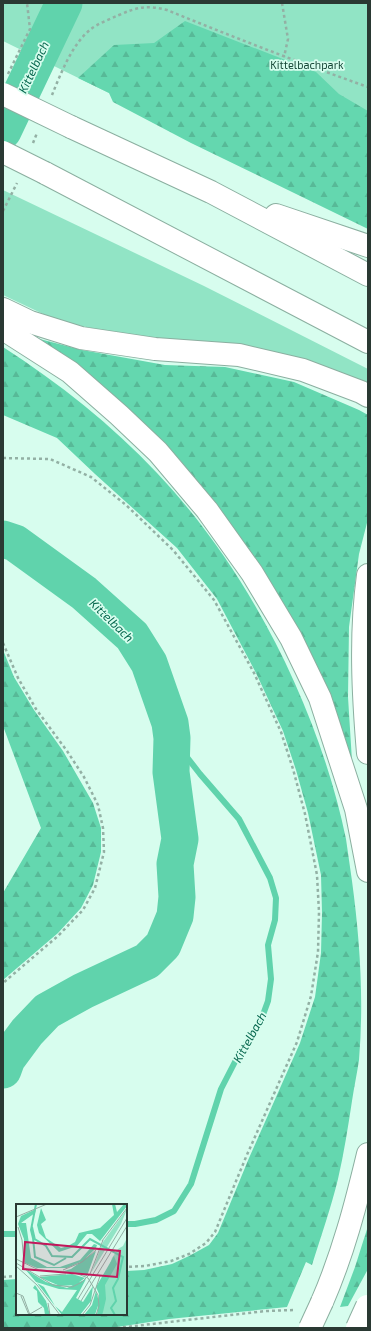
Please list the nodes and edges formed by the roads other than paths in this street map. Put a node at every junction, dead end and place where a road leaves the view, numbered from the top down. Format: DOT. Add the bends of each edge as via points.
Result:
graph roads {
  1 [pos="5,86"];
  2 [pos="3,152"];
  3 [pos="211,192"];
  4 [pos="368,246"];
  5 [pos="368,275"];
  6 [pos="3,309"];
  7 [pos="3,329"];
  8 [pos="368,342"];
  9 [pos="368,396"];
  10 [pos="368,575"];
  11 [pos="368,753"];
  12 [pos="368,871"];
  13 [pos="368,1154"];
  14 [pos="368,1306"];
  15 [pos="306,1319"];
  16 [pos="357,1328"];
  1 -- 3 [label="highway, bridge" via="71,127"];
  2 -- 8 [label="highway, bridge"];
  3 -- 4 [label="highway"];
  3 -- 5 [label="highway"];
  6 -- 9 [label="highway" via="30,322 81,338 155,349 239,355 303,370"];
  7 -- 12 [label="highway" via="70,372 158,452 208,510 252,573 291,638 320,698 356,809"];
  10 -- 11 [label="highway" via="363,622"];
  13 -- 15 [label="highway, bridge" via="349,1227 329,1286 322,1302"];
  14 -- 16 [label="highway, bridge"];
}
